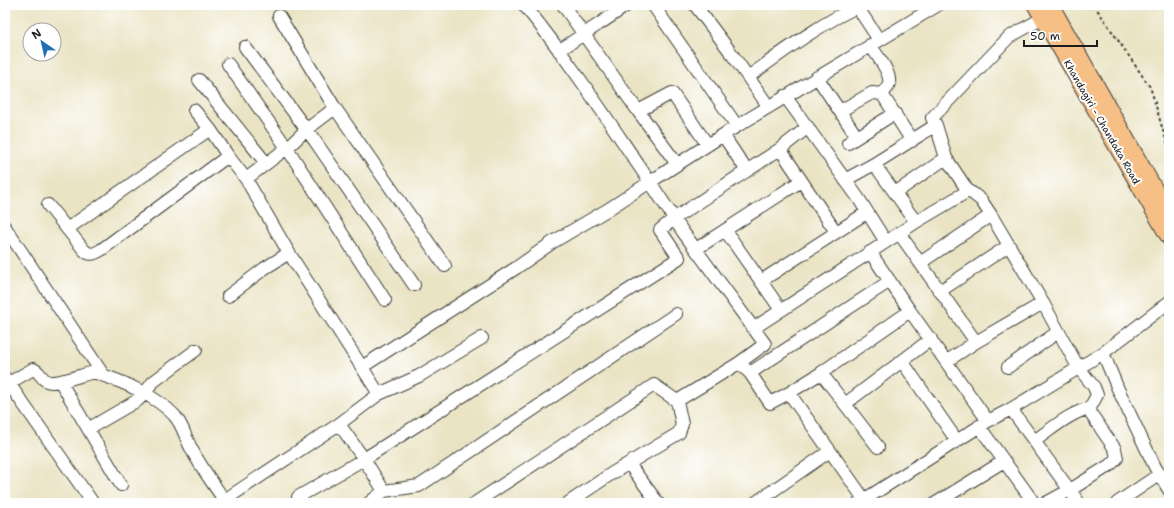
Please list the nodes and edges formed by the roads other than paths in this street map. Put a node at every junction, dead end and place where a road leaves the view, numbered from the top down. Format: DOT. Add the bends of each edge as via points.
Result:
graph roads {
  1 [pos="524,5"];
  2 [pos="563,5"];
  3 [pos="627,5"];
  4 [pos="652,5"];
  5 [pos="695,5"];
  6 [pos="938,5"];
  7 [pos="1035,5"];
  8 [pos="1050,5"];
  9 [pos="856,6"];
  10 [pos="279,16"];
  11 [pos="1043,18"];
  12 [pos="583,33"];
  13 [pos="874,43"];
  14 [pos="245,47"];
  15 [pos="559,51"];
  16 [pos="228,64"];
  17 [pos="1078,66"];
  18 [pos="748,77"];
  19 [pos="817,77"];
  20 [pos="199,80"];
  21 [pos="882,94"];
  22 [pos="785,96"];
  23 [pos="769,106"];
  24 [pos="335,108"];
  25 [pos="194,110"];
  26 [pos="638,111"];
  27 [pos="840,111"];
  28 [pos="895,113"];
  29 [pos="936,125"];
  30 [pos="737,126"];
  31 [pos="808,127"];
  32 [pos="210,129"];
  33 [pos="306,130"];
  34 [pos="723,135"];
  35 [pos="912,141"];
  36 [pos="707,144"];
  37 [pos="287,148"];
  38 [pos="780,149"];
  39 [pos="228,156"];
  40 [pos="946,158"];
  41 [pos="266,163"];
  42 [pos="677,164"];
  43 [pos="874,164"];
  44 [pos="747,171"];
  45 [pos="246,178"];
  46 [pos="844,180"];
  47 [pos="801,181"];
  48 [pos="650,182"];
  49 [pos="968,191"];
  50 [pos="895,193"];
  51 [pos="48,204"];
  52 [pos="866,213"];
  53 [pos="1169,214"];
  54 [pos="991,215"];
  55 [pos="674,218"];
  56 [pos="916,222"];
  57 [pos="5,227"];
  58 [pos="67,229"];
  59 [pos="725,230"];
  60 [pos="836,232"];
  61 [pos="899,233"];
  62 [pos="1169,238"];
  63 [pos="886,242"];
  64 [pos="1008,246"];
  65 [pos="696,249"];
  66 [pos="870,252"];
  67 [pos="289,253"];
  68 [pos="920,263"];
  69 [pos="445,266"];
  70 [pos="761,281"];
  71 [pos="890,281"];
  72 [pos="414,285"];
  73 [pos="940,291"];
  74 [pos="228,296"];
  75 [pos="385,300"];
  76 [pos="1043,302"];
  77 [pos="1169,302"];
  78 [pos="781,310"];
  79 [pos="910,311"];
  80 [pos="676,314"];
  81 [pos="754,328"];
  82 [pos="1058,332"];
  83 [pos="482,338"];
  84 [pos="931,339"];
  85 [pos="976,342"];
  86 [pos="196,350"];
  87 [pos="1103,353"];
  88 [pos="902,361"];
  89 [pos="947,361"];
  90 [pos="739,363"];
  91 [pos="362,367"];
  92 [pos="1008,367"];
  93 [pos="1078,367"];
  94 [pos="750,373"];
  95 [pos="821,373"];
  96 [pos="104,376"];
  97 [pos="7,380"];
  98 [pos="60,380"];
  99 [pos="145,393"];
  100 [pos="789,393"];
  101 [pos="378,394"];
  102 [pos="678,401"];
  103 [pos="845,404"];
  104 [pos="1090,408"];
  105 [pos="1011,409"];
  106 [pos="339,424"];
  107 [pos="984,424"];
  108 [pos="88,429"];
  109 [pos="957,441"];
  110 [pos="1034,441"];
  111 [pos="878,447"];
  112 [pos="830,451"];
  113 [pos="364,459"];
  114 [pos="1004,461"];
  115 [pos="629,464"];
  116 [pos="1160,474"];
  117 [pos="122,485"];
  118 [pos="1070,490"];
  119 [pos="1169,490"];
  120 [pos="384,491"];
  121 [pos="298,497"];
  122 [pos="861,501"];
  123 [pos="222,502"];
  124 [pos="93,503"];
  125 [pos="369,503"];
  126 [pos="475,503"];
  127 [pos="568,503"];
  128 [pos="658,503"];
  129 [pos="754,503"];
  130 [pos="936,503"];
  131 [pos="1034,503"];
  132 [pos="1046,503"];
  133 [pos="1079,503"];
  134 [pos="1117,503"];
  1 -- 15 [label="street"];
  2 -- 12 [label="street"];
  3 -- 12 [label="street"];
  4 -- 30 [label="street"];
  5 -- 18 [label="street"];
  6 -- 13 [label="street"];
  7 -- 11 [label="main road, Khandagiri - Chandaka Road"];
  8 -- 17 [label="main road, Khandagiri - Chandaka Road"];
  9 -- 13 [label="street"];
  9 -- 18 [label="street"];
  10 -- 24 [label="street"];
  11 -- 17 [label="main road, Khandagiri - Chandaka Road"];
  11 -- 29 [label="street" via="1009,37 932,118"];
  12 -- 15 [label="street"];
  12 -- 26 [label="street"];
  13 -- 19 [label="street"];
  13 -- 21 [label="street" via="889,76 889,83"];
  14 -- 33 [label="street"];
  15 -- 48 [label="street"];
  16 -- 37 [label="street"];
  17 -- 53 [label="main road, Khandagiri - Chandaka Road"];
  17 -- 62 [label="main road, Khandagiri - Chandaka Road"];
  18 -- 23 [label="street"];
  19 -- 22 [label="street"];
  19 -- 27 [label="street"];
  20 -- 41 [label="street"];
  21 -- 27 [label="street" via="872,93"];
  21 -- 28 [label="street"];
  22 -- 23 [label="street"];
  22 -- 31 [label="street"];
  23 -- 30 [label="street"];
  24 -- 33 [label="street"];
  24 -- 69 [label="street"];
  25 -- 32 [label="street"];
  26 -- 36 [label="street" via="672,93"];
  26 -- 42 [label="street"];
  27 -- 28 [label="street" via="852,140"];
  28 -- 35 [label="street"];
  29 -- 35 [label="street"];
  29 -- 40 [label="street"];
  30 -- 34 [label="street"];
  31 -- 38 [label="street"];
  31 -- 46 [label="street"];
  32 -- 39 [label="street"];
  32 -- 58 [label="street"];
  33 -- 37 [label="street"];
  33 -- 72 [label="street"];
  34 -- 36 [label="street"];
  34 -- 44 [label="street"];
  35 -- 43 [label="street"];
  36 -- 42 [label="street"];
  37 -- 41 [label="street"];
  37 -- 75 [label="street"];
  38 -- 44 [label="street"];
  38 -- 47 [label="street"];
  39 -- 45 [label="street"];
  39 -- 58 [label="street" via="93,254 88,254"];
  40 -- 49 [label="street"];
  40 -- 50 [label="street"];
  41 -- 45 [label="street"];
  42 -- 48 [label="street"];
  43 -- 46 [label="street"];
  43 -- 50 [label="street"];
  44 -- 55 [label="street"];
  45 -- 67 [label="street"];
  46 -- 52 [label="street"];
  47 -- 59 [label="street"];
  47 -- 60 [label="street"];
  48 -- 55 [label="street"];
  48 -- 91 [label="street"];
  49 -- 54 [label="street" via="981,200"];
  49 -- 56 [label="street"];
  50 -- 56 [label="street"];
  51 -- 58 [label="street"];
  52 -- 60 [label="street"];
  52 -- 63 [label="street"];
  54 -- 64 [label="street"];
  54 -- 68 [label="street"];
  55 -- 65 [label="street"];
  55 -- 113 [label="street" via="660,230 679,258"];
  56 -- 61 [label="street"];
  57 -- 96 [label="street"];
  59 -- 65 [label="street"];
  59 -- 70 [label="street"];
  60 -- 70 [label="street"];
  61 -- 63 [label="street"];
  61 -- 68 [label="street"];
  63 -- 66 [label="street"];
  64 -- 73 [label="street"];
  64 -- 76 [label="street"];
  65 -- 81 [label="street"];
  66 -- 71 [label="street"];
  66 -- 78 [label="street"];
  67 -- 74 [label="street"];
  67 -- 91 [label="street"];
  68 -- 73 [label="street"];
  70 -- 78 [label="street"];
  71 -- 79 [label="street"];
  71 -- 94 [label="street"];
  73 -- 85 [label="street"];
  76 -- 82 [label="street"];
  76 -- 85 [label="street"];
  77 -- 87 [label="street"];
  78 -- 81 [label="street"];
  79 -- 84 [label="street"];
  79 -- 95 [label="street"];
  80 -- 120 [label="street" via="419,486"];
  81 -- 90 [label="street" via="765,344"];
  82 -- 92 [label="street"];
  82 -- 93 [label="street"];
  83 -- 101 [label="street" via="419,376"];
  84 -- 88 [label="street"];
  84 -- 89 [label="street"];
  85 -- 89 [label="street"];
  86 -- 99 [label="street" via="153,382"];
  87 -- 93 [label="street"];
  87 -- 116 [label="street"];
  88 -- 103 [label="street"];
  88 -- 109 [label="street"];
  89 -- 107 [label="street"];
  90 -- 94 [label="street"];
  90 -- 102 [label="street"];
  91 -- 101 [label="street"];
  93 -- 104 [label="street" via="1096,391 1097,395"];
  93 -- 105 [label="street"];
  94 -- 100 [label="street" via="770,403"];
  95 -- 100 [label="street"];
  95 -- 103 [label="street"];
  96 -- 98 [label="street" via="91,373"];
  96 -- 99 [label="street"];
  97 -- 98 [label="street" via="33,369 46,381"];
  97 -- 124 [label="street"];
  98 -- 108 [label="street"];
  99 -- 108 [label="street"];
  99 -- 123 [label="street" via="180,422 191,450"];
  100 -- 112 [label="street"];
  101 -- 106 [label="street"];
  102 -- 115 [label="street" via="682,424 679,433"];
  102 -- 126 [label="street" via="654,385"];
  103 -- 111 [label="street"];
  104 -- 110 [label="street" via="1072,415"];
  104 -- 118 [label="street" via="1092,418 1114,448 1117,458"];
  105 -- 107 [label="street"];
  105 -- 110 [label="street"];
  106 -- 113 [label="street"];
  106 -- 123 [label="street"];
  107 -- 109 [label="street"];
  107 -- 114 [label="street"];
  108 -- 117 [label="street"];
  109 -- 122 [label="street"];
  110 -- 118 [label="street"];
  112 -- 122 [label="street"];
  112 -- 129 [label="street"];
  113 -- 120 [label="street"];
  113 -- 121 [label="street"];
  114 -- 130 [label="street"];
  114 -- 131 [label="street"];
  115 -- 127 [label="street"];
  115 -- 128 [label="street"];
  116 -- 119 [label="street"];
  116 -- 134 [label="street"];
  118 -- 132 [label="street"];
  118 -- 133 [label="street"];
  120 -- 125 [label="street"];
}
